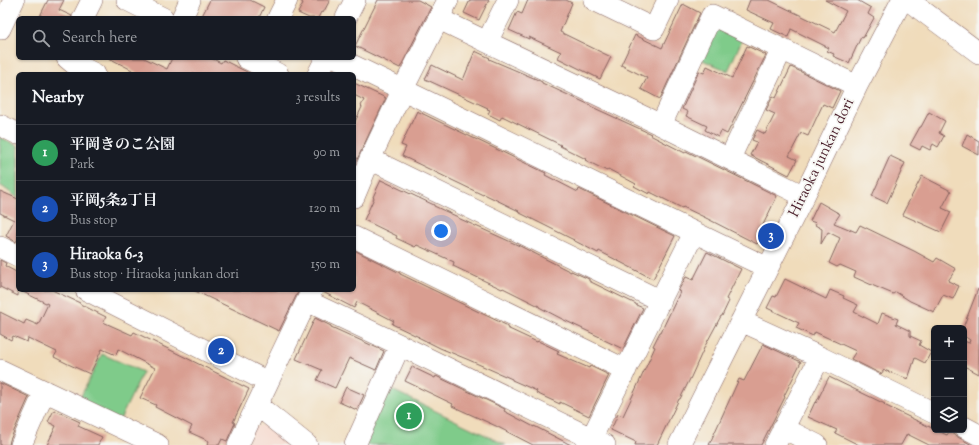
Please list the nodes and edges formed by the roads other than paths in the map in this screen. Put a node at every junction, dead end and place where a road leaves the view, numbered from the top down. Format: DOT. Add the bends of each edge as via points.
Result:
graph roads {
  1 [pos="14,0"];
  2 [pos="92,0"];
  3 [pos="126,0"];
  4 [pos="190,0"];
  5 [pos="287,0"];
  6 [pos="355,0"];
  7 [pos="448,0"];
  8 [pos="508,0"];
  9 [pos="594,0"];
  10 [pos="668,0"];
  11 [pos="902,0"];
  12 [pos="908,0"];
  13 [pos="84,16"];
  14 [pos="159,16"];
  15 [pos="183,16"];
  16 [pos="279,16"];
  17 [pos="347,16"];
  18 [pos="439,19"];
  19 [pos="0,29"];
  20 [pos="487,42"];
  21 [pos="782,49"];
  22 [pos="979,53"];
  23 [pos="69,60"];
  24 [pos="253,60"];
  25 [pos="325,60"];
  26 [pos="341,60"];
  27 [pos="91,72"];
  28 [pos="274,72"];
  29 [pos="319,72"];
  30 [pos="857,86"];
  31 [pos="403,89"];
  32 [pos="0,125"];
  33 [pos="661,125"];
  34 [pos="16,133"];
  35 [pos="730,158"];
  36 [pos="370,159"];
  37 [pos="356,192"];
  38 [pos="804,196"];
  39 [pos="694,233"];
  40 [pos="356,238"];
  41 [pos="0,247"];
  42 [pos="16,255"];
  43 [pos="768,268"];
  44 [pos="90,292"];
  45 [pos="309,295"];
  46 [pos="661,301"];
  47 [pos="741,321"];
  48 [pos="400,345"];
  49 [pos="820,357"];
  50 [pos="0,370"];
  51 [pos="626,370"];
  52 [pos="268,382"];
  53 [pos="45,391"];
  54 [pos="257,405"];
  55 [pos="931,412"];
  56 [pos="967,429"];
  57 [pos="979,435"];
  58 [pos="779,437"];
  59 [pos="595,443"];
  60 [pos="21,445"];
  61 [pos="158,445"];
  62 [pos="238,445"];
  63 [pos="307,445"];
  64 [pos="355,445"];
  65 [pos="679,445"];
  66 [pos="817,445"];
  1 -- 19 [label="street"];
  2 -- 13 [label="street"];
  3 -- 14 [label="street"];
  4 -- 15 [label="street"];
  5 -- 16 [label="street"];
  6 -- 17 [label="street"];
  7 -- 18 [label="street"];
  8 -- 20 [label="street"];
  9 -- 10 [label="street" via="654,29"];
  11 -- 30 [label="street, Hiraoka junkan dori"];
  12 -- 22 [label="street"];
  18 -- 20 [label="street"];
  18 -- 31 [label="street"];
  20 -- 33 [label="street"];
  21 -- 30 [label="street"];
  21 -- 33 [label="street" via="712,15"];
  21 -- 35 [label="street"];
  23 -- 27 [label="street"];
  24 -- 28 [label="street"];
  25 -- 29 [label="street"];
  26 -- 31 [label="street"];
  30 -- 38 [label="street, Hiraoka junkan dori"];
  31 -- 36 [label="street"];
  31 -- 39 [label="street"];
  32 -- 34 [label="street"];
  33 -- 35 [label="street"];
  35 -- 38 [label="street"];
  36 -- 37 [label="street"];
  36 -- 46 [label="street"];
  38 -- 43 [label="street, Hiraoka junkan dori"];
  39 -- 43 [label="street"];
  39 -- 46 [label="street"];
  40 -- 51 [label="street"];
  41 -- 42 [label="street"];
  43 -- 47 [label="street, Hiraoka junkan dori"];
  44 -- 52 [label="street"];
  45 -- 48 [label="street"];
  45 -- 52 [label="street"];
  46 -- 51 [label="street"];
  47 -- 49 [label="street"];
  47 -- 65 [label="street, Hiraoka junkan dori"];
  48 -- 59 [label="street"];
  48 -- 64 [label="street"];
  49 -- 55 [label="street"];
  49 -- 58 [label="street"];
  50 -- 53 [label="street"];
  51 -- 59 [label="street"];
  52 -- 54 [label="street"];
  53 -- 60 [label="street"];
  53 -- 61 [label="street"];
  54 -- 62 [label="street"];
  54 -- 63 [label="street"];
  56 -- 57 [label="street"];
  58 -- 66 [label="street"];
}
